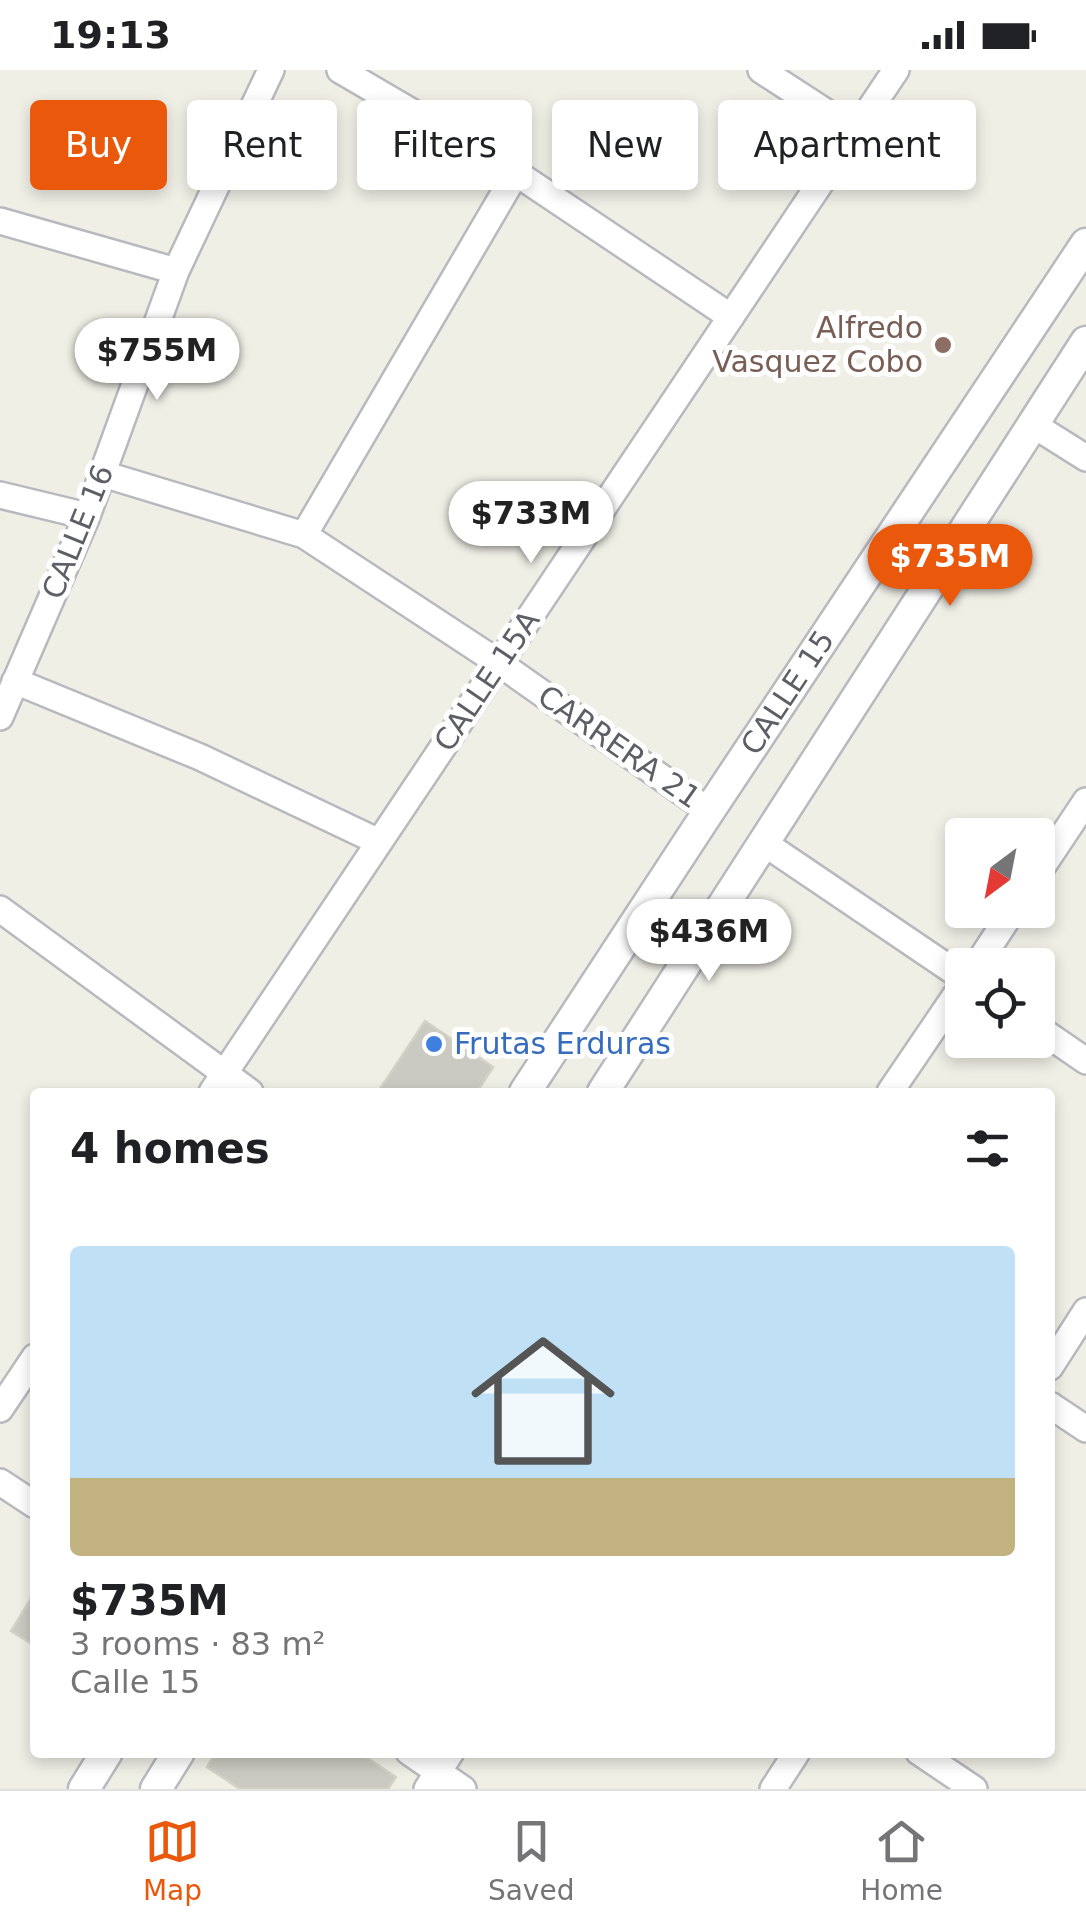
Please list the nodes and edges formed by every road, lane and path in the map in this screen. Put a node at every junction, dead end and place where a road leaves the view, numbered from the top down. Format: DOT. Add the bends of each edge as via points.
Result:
graph roads {
  1 [pos="271,70"];
  2 [pos="340,70"];
  3 [pos="760,70"];
  4 [pos="896,70"];
  5 [pos="391,100"];
  6 [pos="806,100"];
  7 [pos="876,100"];
  8 [pos="532,184"];
  9 [pos="506,190"];
  10 [pos="816,190"];
  11 [pos="0,221"];
  12 [pos="1086,244"];
  13 [pos="176,272"];
  14 [pos="731,317"];
  15 [pos="1086,342"];
  16 [pos="1032,424"];
  17 [pos="1086,458"];
  18 [pos="102,474"];
  19 [pos="0,495"];
  20 [pos="87,516"];
  21 [pos="304,535"];
  22 [pos="500,663"];
  23 [pos="15,681"];
  24 [pos="0,716"];
  25 [pos="1086,800"];
  26 [pos="708,811"];
  27 [pos="380,842"];
  28 [pos="764,843"];
  29 [pos="1055,848"];
  30 [pos="0,909"];
  31 [pos="945,965"];
  32 [pos="945,1011"];
  33 [pos="1055,1040"];
  34 [pos="1086,1061"];
  35 [pos="218,1083"];
  36 [pos="528,1088"];
  37 [pos="607,1088"];
  38 [pos="893,1088"];
  39 [pos="1086,1311"];
  40 [pos="1055,1359"];
  41 [pos="30,1364"];
  42 [pos="1055,1408"];
  43 [pos="0,1409"];
  44 [pos="1086,1429"];
  45 [pos="0,1482"];
  46 [pos="30,1502"];
  47 [pos="103,1758"];
  48 [pos="175,1758"];
  49 [pos="793,1758"];
  50 [pos="928,1758"];
  51 [pos="439,1771"];
  52 [pos="84,1789"];
  53 [pos="156,1789"];
  54 [pos="463,1789"];
  55 [pos="773,1789"];
  56 [pos="974,1789"];
  1 -- 13 [label="street, CALLE 16"];
  2 -- 5 [label="street"];
  3 -- 6 [label="street"];
  4 -- 7 [label="street, CALLE 15A"];
  8 -- 14 [label="street"];
  9 -- 21 [label="street"];
  10 -- 14 [label="street, CALLE 15A"];
  11 -- 13 [label="street"];
  12 -- 26 [label="street, CALLE 15"];
  13 -- 18 [label="street, CALLE 16"];
  14 -- 22 [label="street, CALLE 15A"];
  15 -- 16 [label="street, CALLE 15"];
  16 -- 17 [label="street"];
  16 -- 28 [label="street, CALLE 15"];
  18 -- 20 [label="street, CALLE 16"];
  18 -- 21 [label="street, CARRERA 21"];
  19 -- 20 [label="street"];
  20 -- 23 [label="street, CALLE 16"];
  21 -- 22 [label="street, CARRERA 21"];
  22 -- 26 [label="street, CARRERA 21"];
  22 -- 27 [label="street, CALLE 15A"];
  23 -- 24 [label="street, CALLE 16"];
  23 -- 27 [label="street" via="200,757"];
  25 -- 29 [label="street"];
  26 -- 36 [label="street, CALLE 15"];
  27 -- 35 [label="street, CALLE 15A"];
  28 -- 31 [label="street"];
  28 -- 37 [label="street, CALLE 15"];
  30 -- 35 [label="street"];
  32 -- 38 [label="street"];
  33 -- 34 [label="street"];
  39 -- 40 [label="street"];
  41 -- 43 [label="street"];
  42 -- 44 [label="street"];
  45 -- 46 [label="street"];
  47 -- 52 [label="street"];
  48 -- 53 [label="street"];
  49 -- 55 [label="street"];
  50 -- 56 [label="street"];
  51 -- 54 [label="street"];
}
